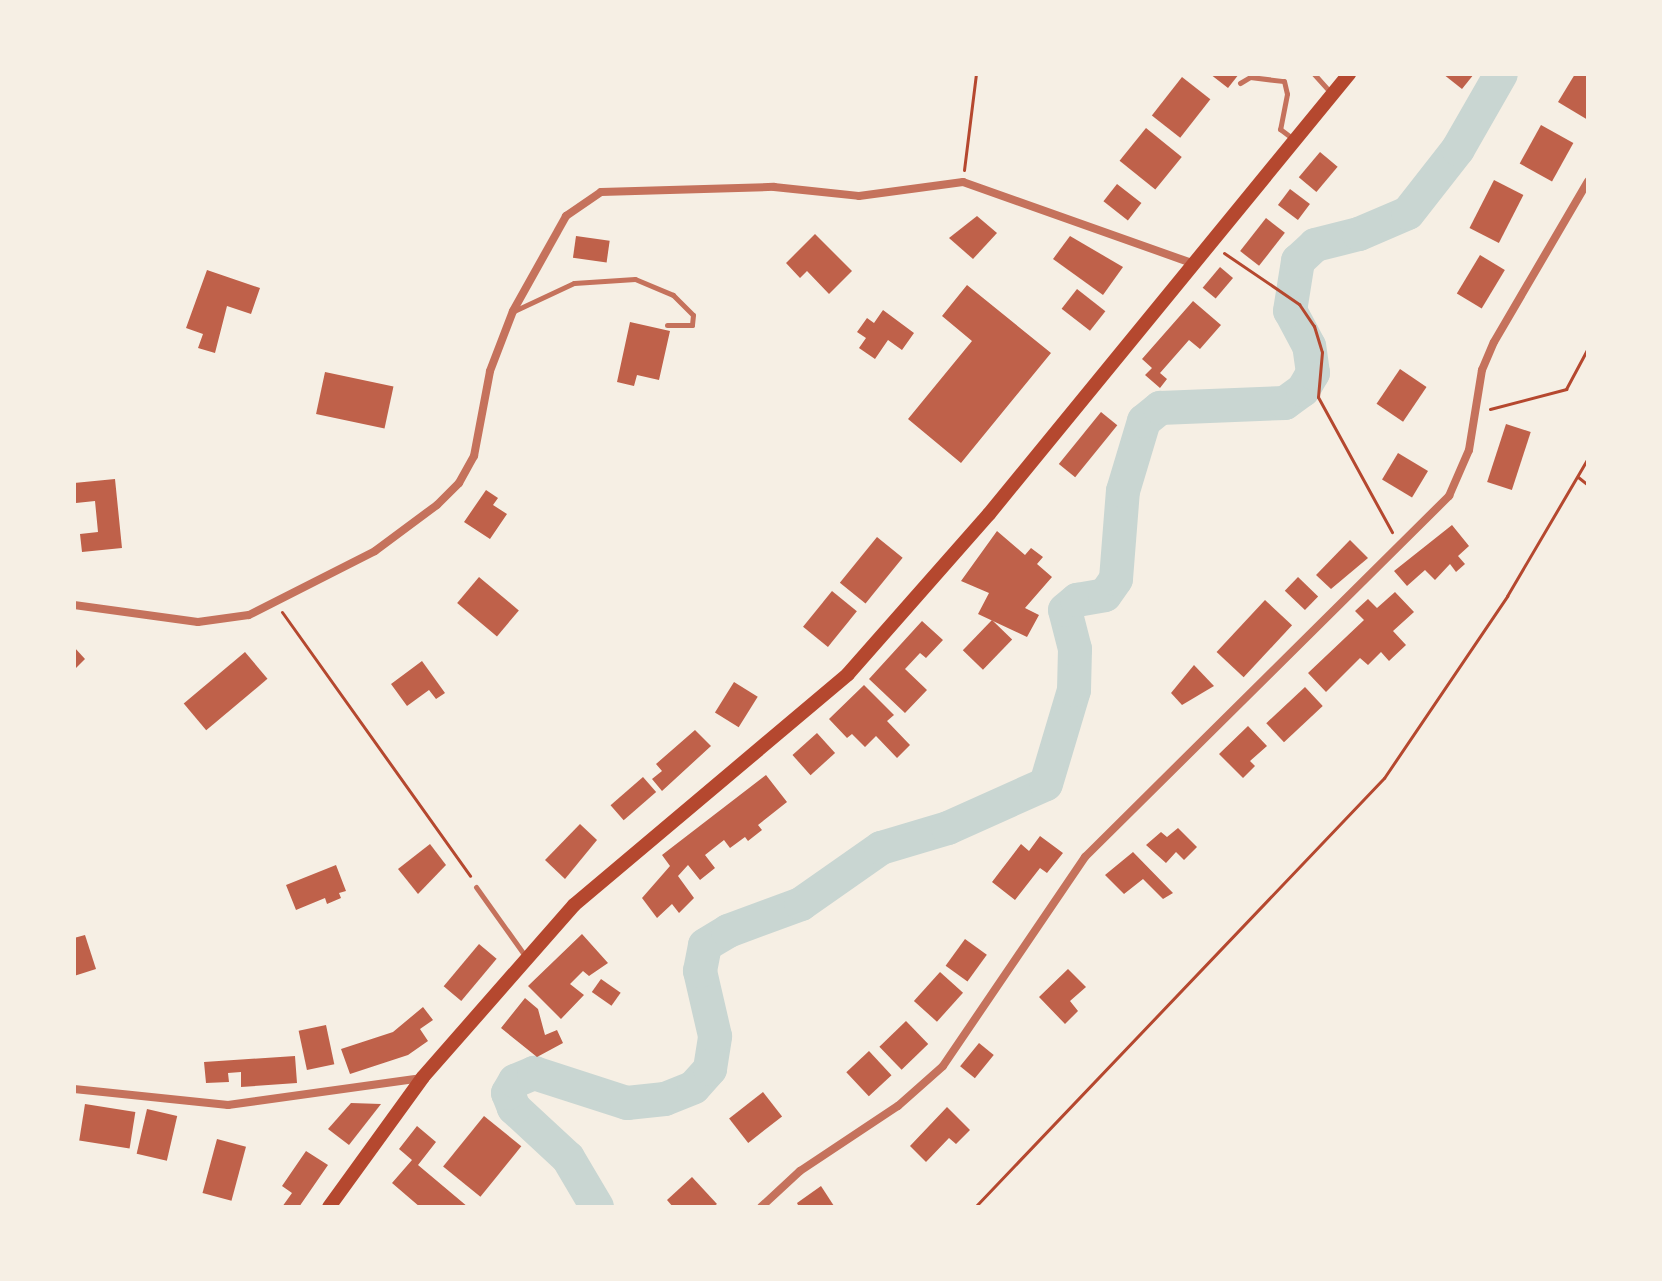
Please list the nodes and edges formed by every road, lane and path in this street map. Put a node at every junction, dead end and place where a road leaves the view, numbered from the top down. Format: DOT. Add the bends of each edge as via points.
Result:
graph roads {
  1 [pos="976,74"];
  2 [pos="1314,74"];
  3 [pos="1349,74"];
  4 [pos="1240,83"];
  5 [pos="1332,94"];
  6 [pos="1293,139"];
  7 [pos="1588,181"];
  8 [pos="963,182"];
  9 [pos="1209,242"];
  10 [pos="1192,263"];
  11 [pos="513,311"];
  12 [pos="667,325"];
  13 [pos="1588,348"];
  14 [pos="1478,409"];
  15 [pos="1588,458"];
  16 [pos="1578,477"];
  17 [pos="1587,484"];
  18 [pos="1399,546"];
  19 [pos="275,603"];
  20 [pos="74,605"];
  21 [pos="476,887"];
  22 [pos="526,958"];
  23 [pos="423,1077"];
  24 [pos="74,1089"];
  25 [pos="329,1207"];
  26 [pos="761,1207"];
  27 [pos="975,1207"];
  1 -- 8 [label="path"];
  2 -- 5 [label="lane"];
  3 -- 5 [label="main road"];
  4 -- 6 [label="lane" via="1250,77 1284,81 1287,94 1280,129"];
  5 -- 6 [label="main road"];
  6 -- 9 [label="main road"];
  7 -- 14 [label="street" via="1494,342 1482,370"];
  8 -- 10 [label="street"];
  8 -- 11 [label="street" via="859,196 774,187 601,192 566,216"];
  9 -- 10 [label="main road"];
  9 -- 18 [label="path" via="1299,304 1322,352 1318,397"];
  10 -- 22 [label="main road" via="989,514 848,674 574,905"];
  11 -- 12 [label="lane" via="574,283 635,279 673,295 693,315 692,325"];
  11 -- 19 [label="street" via="490,371 474,456 459,483 375,551"];
  13 -- 14 [label="path" via="1566,389"];
  14 -- 18 [label="street" via="1469,450 1449,496"];
  15 -- 16 [label="path"];
  16 -- 17 [label="path"];
  16 -- 27 [label="path" via="1507,596 1384,778"];
  18 -- 26 [label="street" via="1085,857 943,1066 898,1106 800,1171"];
  19 -- 20 [label="street" via="249,615 198,622"];
  19 -- 21 [label="path"];
  21 -- 22 [label="lane"];
  22 -- 23 [label="main road"];
  23 -- 24 [label="street" via="228,1105"];
  23 -- 25 [label="main road"];
}
